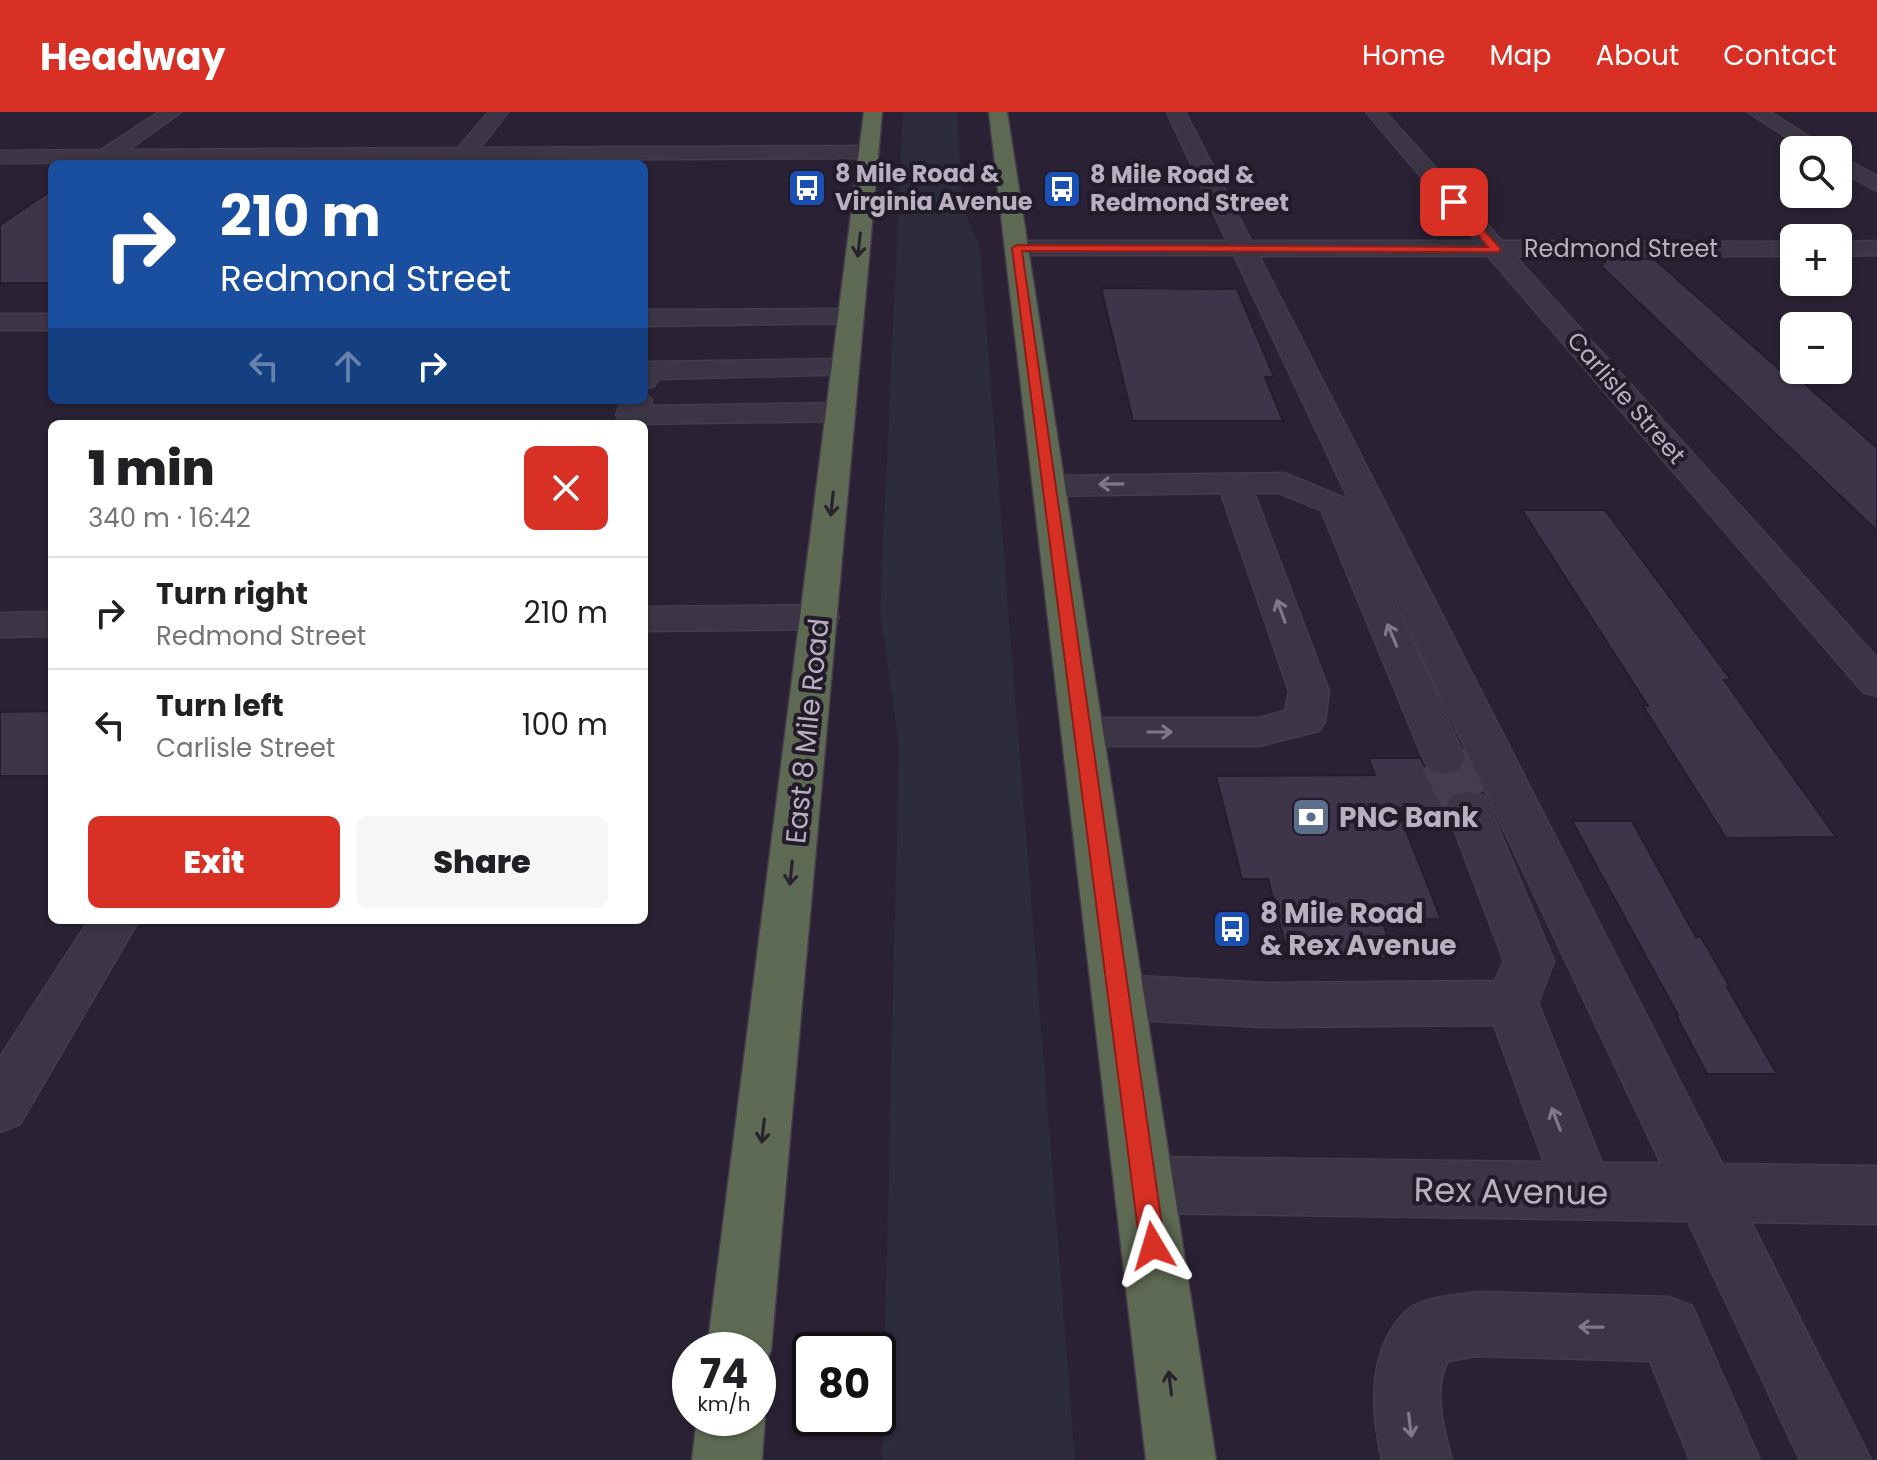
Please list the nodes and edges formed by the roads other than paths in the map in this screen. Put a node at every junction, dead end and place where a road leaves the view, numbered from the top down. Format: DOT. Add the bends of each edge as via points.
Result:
graph roads {
  1 [pos="172,112"];
  2 [pos="499,112"];
  3 [pos="873,112"];
  4 [pos="998,112"];
  5 [pos="1176,112"];
  6 [pos="1375,112"];
  7 [pos="1757,112"];
  8 [pos="1797,136"];
  9 [pos="869,152"];
  10 [pos="464,154"];
  11 [pos="106,156"];
  12 [pos="0,157"];
  13 [pos="1852,170"];
  14 [pos="1877,185"];
  15 [pos="1017,248"];
  16 [pos="1877,248"];
  17 [pos="1242,249"];
  18 [pos="1780,249"];
  19 [pos="1852,249"];
  20 [pos="1496,250"];
  21 [pos="851,317"];
  22 [pos="648,318"];
  23 [pos="0,322"];
  24 [pos="48,322"];
  25 [pos="846,368"];
  26 [pos="648,371"];
  27 [pos="841,412"];
  28 [pos="632,413"];
  29 [pos="1234,483"];
  30 [pos="1049,486"];
  31 [pos="820,617"];
  32 [pos="648,619"];
  33 [pos="48,624"];
  34 [pos="0,625"];
  35 [pos="1877,683"];
  36 [pos="1415,688"];
  37 [pos="1082,732"];
  38 [pos="1444,758"];
  39 [pos="1468,808"];
  40 [pos="113,924"];
  41 [pos="1521,982"];
  42 [pos="1119,997"];
  43 [pos="0,1106"];
  44 [pos="1145,1185"];
  45 [pos="1584,1192"];
  46 [pos="1706,1194"];
  47 [pos="1877,1195"];
  48 [pos="741,1332"];
  49 [pos="729,1436"];
  50 [pos="727,1460"];
  51 [pos="1181,1460"];
  52 [pos="1417,1460"];
  53 [pos="1725,1460"];
  54 [pos="1836,1460"];
  1 -- 11 [label="street"];
  2 -- 10 [label="street"];
  3 -- 9 [label="highway, East 8 Mile Road"];
  4 -- 15 [label="highway"];
  5 -- 17 [label="street"];
  6 -- 20 [label="street, Carlisle Street"];
  7 -- 8 [label="street"];
  9 -- 10 [label="street"];
  9 -- 21 [label="highway, East 8 Mile Road, one-way"];
  10 -- 11 [label="street"];
  11 -- 12 [label="street"];
  13 -- 14 [label="street"];
  15 -- 17 [label="street, Redmond Street"];
  15 -- 30 [label="highway"];
  16 -- 19 [label="street"];
  17 -- 20 [label="street, Redmond Street"];
  17 -- 46 [label="street"];
  18 -- 20 [label="street, Redmond Street"];
  20 -- 35 [label="street, Carlisle Street"];
  21 -- 22 [label="street"];
  21 -- 25 [label="highway, East 8 Mile Road"];
  23 -- 24 [label="street"];
  25 -- 26 [label="street"];
  25 -- 27 [label="highway, East 8 Mile Road"];
  27 -- 28 [label="street"];
  27 -- 31 [label="highway, East 8 Mile Road, one-way"];
  29 -- 30 [label="street, one-way"];
  36 -- 29 [label="street, one-way" via="1335,504 1284,483"];
  37 -- 29 [label="street, one-way" via="1259,732 1304,721 1309,691"];
  30 -- 37 [label="highway"];
  31 -- 32 [label="street"];
  31 -- 48 [label="highway, East 8 Mile Road, one-way"];
  33 -- 34 [label="street"];
  36 -- 38 [label="street"];
  36 -- 41 [label="street" via="1457,729 1543,923"];
  37 -- 42 [label="highway"];
  39 -- 41 [label="street"];
  40 -- 43 [label="street"];
  41 -- 42 [label="street" via="1264,1005"];
  45 -- 41 [label="street, one-way"];
  42 -- 44 [label="highway"];
  44 -- 45 [label="street, Rex Avenue"];
  51 -- 44 [label="highway, one-way"];
  45 -- 46 [label="street, Rex Avenue"];
  46 -- 47 [label="street, Rex Avenue"];
  46 -- 54 [label="street"];
  49 -- 50 [label="highway"];
  53 -- 52 [label="street, one-way" via="1669,1329 1477,1324 1429,1333 1409,1365 1408,1425"];
}
